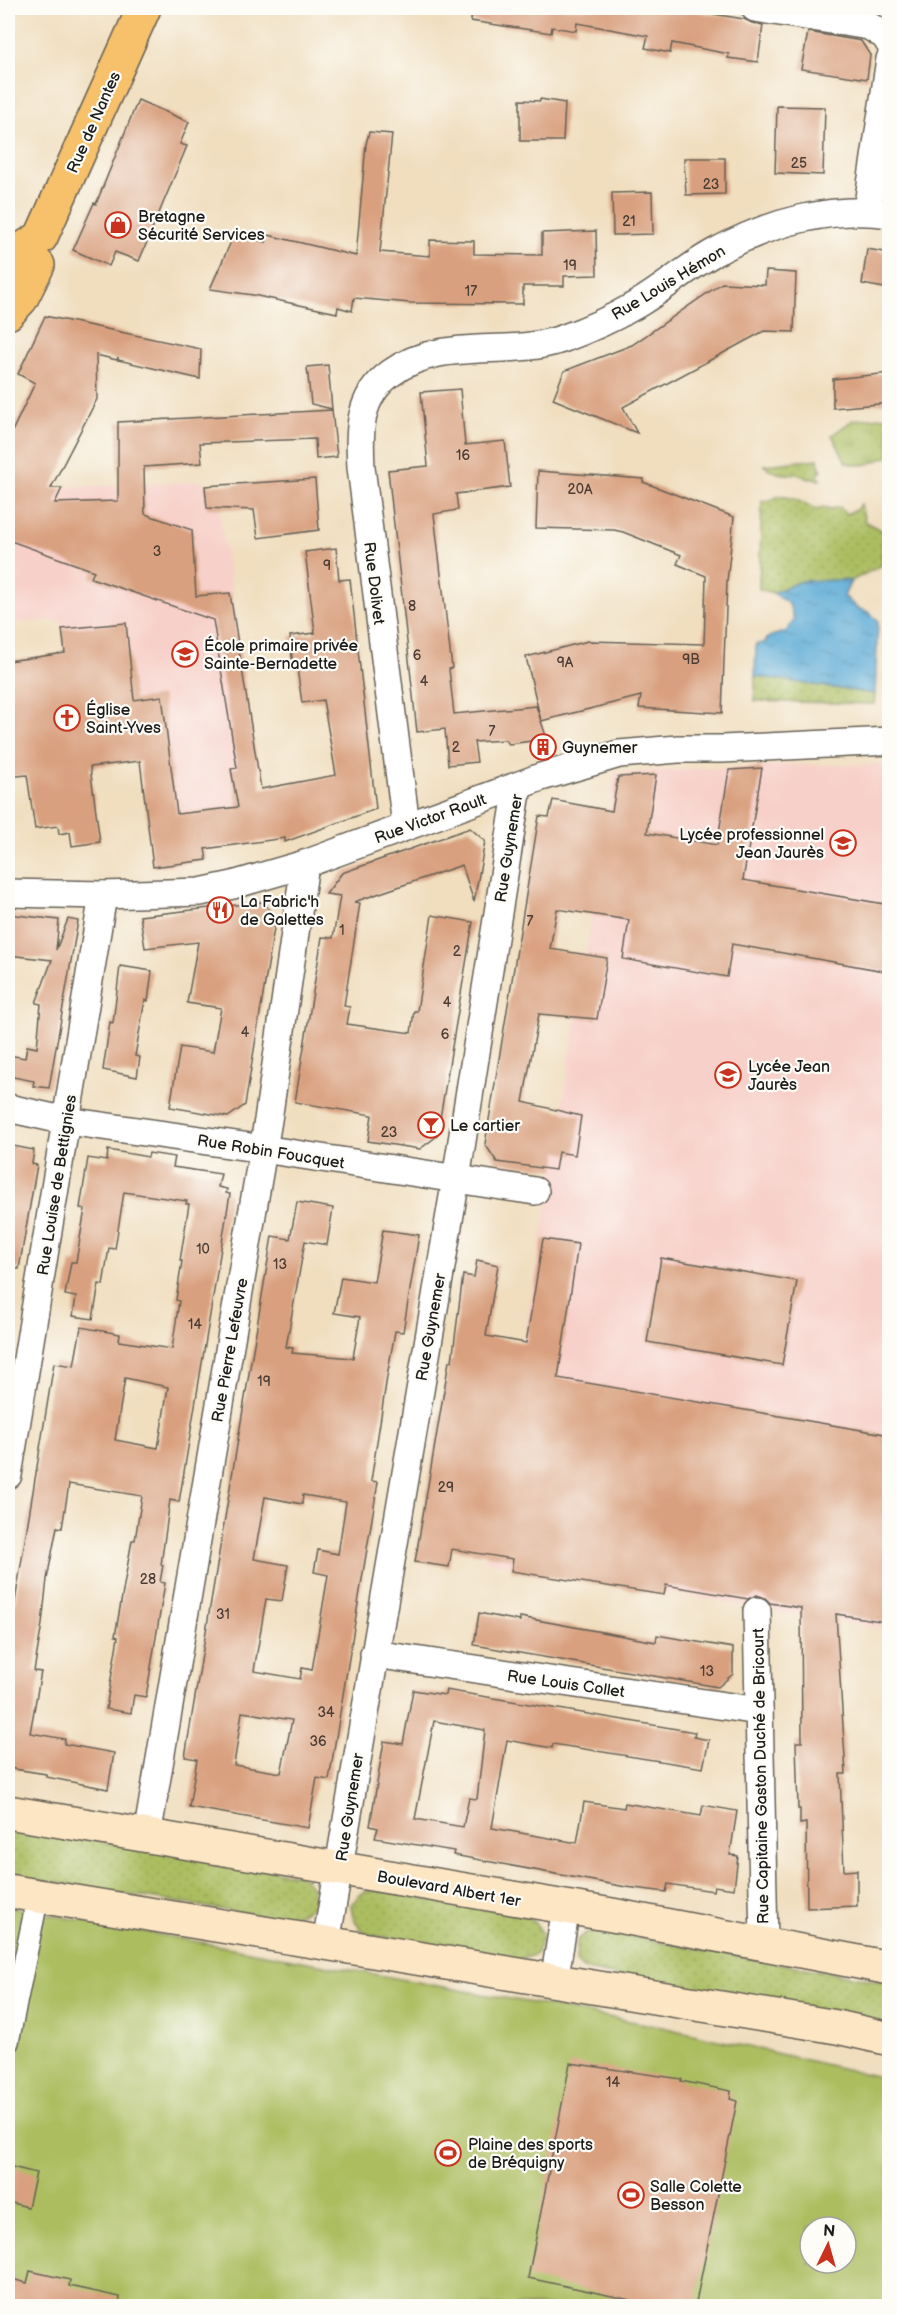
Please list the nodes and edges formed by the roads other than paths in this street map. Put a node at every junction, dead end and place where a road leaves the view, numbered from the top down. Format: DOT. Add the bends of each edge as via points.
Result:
graph roads {
  1 [pos="144,8"];
  2 [pos="755,8"];
  3 [pos="890,44"];
  4 [pos="890,59"];
  5 [pos="878,213"];
  6 [pos="41,237"];
  7 [pos="8,283"];
  8 [pos="8,313"];
  9 [pos="411,361"];
  10 [pos="890,741"];
  11 [pos="518,786"];
  12 [pos="406,826"];
  13 [pos="305,864"];
  14 [pos="8,893"];
  15 [pos="103,895"];
  16 [pos="8,1108"];
  17 [pos="67,1121"];
  18 [pos="263,1149"];
  19 [pos="456,1179"];
  20 [pos="535,1191"];
  21 [pos="12,1423"];
  22 [pos="8,1475"];
  23 [pos="757,1611"];
  24 [pos="374,1654"];
  25 [pos="759,1711"];
  26 [pos="8,1812"];
  27 [pos="147,1836"];
  28 [pos="339,1868"];
  29 [pos="23,1893"];
  30 [pos="566,1908"];
  31 [pos="764,1942"];
  32 [pos="326,1943"];
  33 [pos="890,1968"];
  34 [pos="554,1981"];
  35 [pos="890,2039"];
  36 [pos="8,2042"];
  1 -- 6 [label="main road, Rue de Nantes"];
  2 -- 3 [label="street" via="869,26"];
  4 -- 5 [label="street"];
  5 -- 9 [label="street, Rue Louis Hémon" via="822,215 789,222 719,250 632,307 562,339 535,345 447,351"];
  6 -- 7 [label="main road, Rue de Nantes" via="24,248"];
  6 -- 8 [label="main road, Rue de Nantes" via="42,257 21,299"];
  9 -- 12 [label="street, Rue Dolivet" via="389,374 367,401 359,438"];
  10 -- 11 [label="street, Rue Victor Rault" via="619,754"];
  11 -- 12 [label="street, Rue Victor Rault"];
  11 -- 19 [label="street, Rue Guynemer"];
  12 -- 13 [label="street, Rue Victor Rault"];
  13 -- 15 [label="street, Rue Victor Rault" via="200,891"];
  13 -- 18 [label="street, Rue Pierre Lefeuvre"];
  14 -- 15 [label="street, Rue Victor Rault"];
  15 -- 17 [label="street, Rue Louise de Bettignies"];
  16 -- 17 [label="street, Rue Robin Foucquet"];
  17 -- 18 [label="street, Rue Robin Foucquet"];
  17 -- 21 [label="street, Rue Louise de Bettignies"];
  18 -- 19 [label="street, Rue Robin Foucquet"];
  18 -- 27 [label="street, Rue Pierre Lefeuvre"];
  19 -- 20 [label="street, Rue Robin Foucquet"];
  19 -- 24 [label="street, Rue Guynemer"];
  21 -- 22 [label="street, Rue Louise de Bettignies"];
  23 -- 25 [label="street, Rue Capitaine Gaston Duché de Bricourt"];
  24 -- 25 [label="street, Rue Louis Collet"];
  24 -- 28 [label="street, Rue Guynemer"];
  25 -- 31 [label="street, Rue Capitaine Gaston Duché de Bricourt"];
  26 -- 27 [label="main road, Boulevard Albert 1er"];
  27 -- 28 [label="main road, Boulevard Albert 1er"];
  28 -- 30 [label="main road, Boulevard Albert 1er"];
  28 -- 32 [label="street, Rue Guynemer"];
  29 -- 32 [label="main road"];
  29 -- 36 [label="street"];
  30 -- 31 [label="main road, Boulevard Albert 1er"];
  30 -- 34 [label="street"];
  31 -- 33 [label="main road, Boulevard Albert 1er"];
  32 -- 34 [label="main road"];
  34 -- 35 [label="main road"];
}
